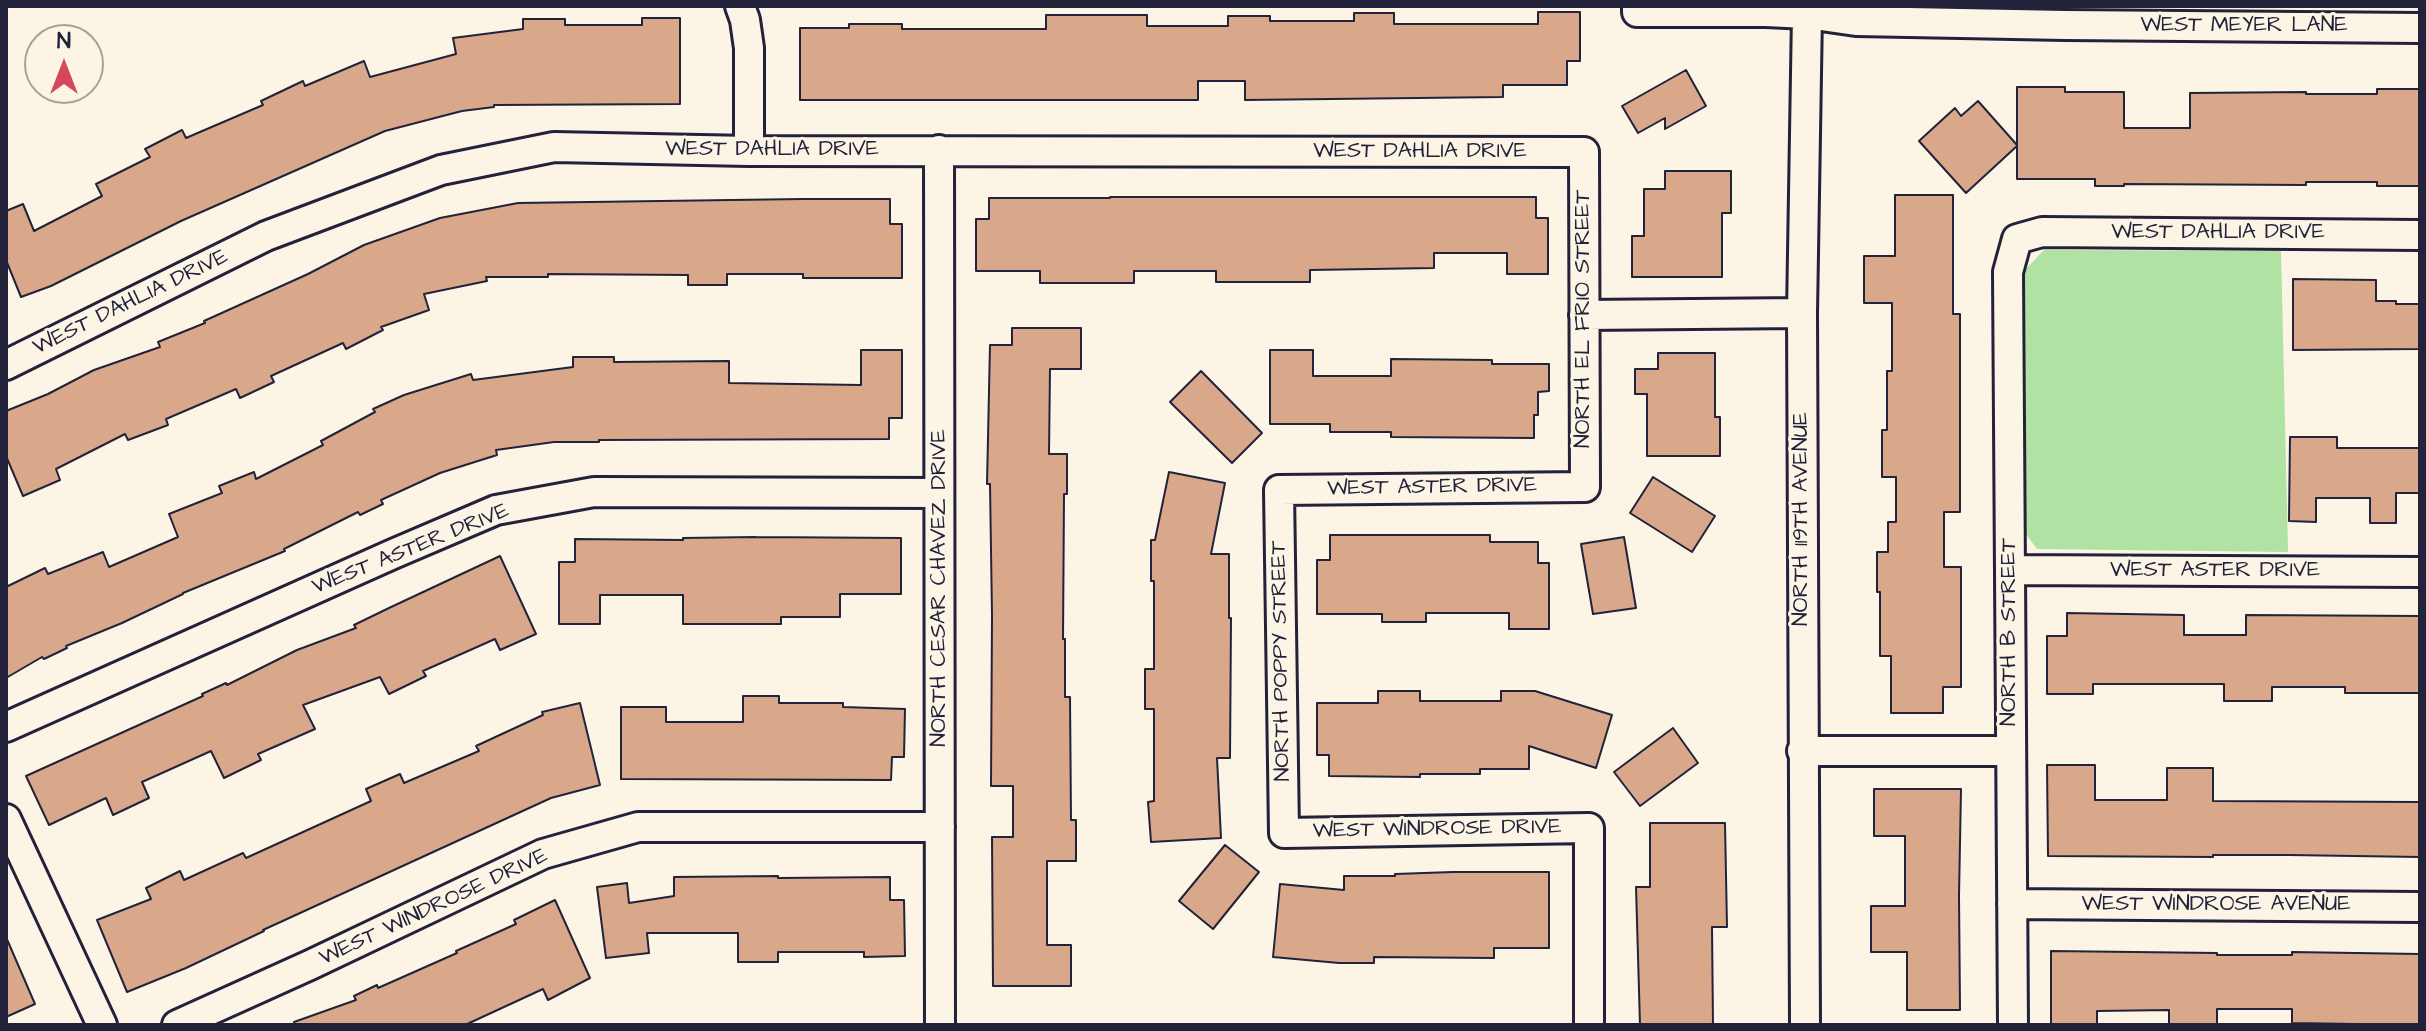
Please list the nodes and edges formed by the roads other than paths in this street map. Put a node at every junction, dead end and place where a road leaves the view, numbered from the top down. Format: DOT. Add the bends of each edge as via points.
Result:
graph roads {
  1 [pos="740,6"];
  2 [pos="1637,9"];
  3 [pos="1807,14"];
  4 [pos="2065,16"];
  5 [pos="2370,17"];
  6 [pos="2420,28"];
  7 [pos="939,150"];
  8 [pos="749,151"];
  9 [pos="1584,152"];
  10 [pos="2420,235"];
  11 [pos="2017,239"];
  12 [pos="1802,313"];
  13 [pos="1584,315"];
  14 [pos="6,365"];
  15 [pos="1585,487"];
  16 [pos="1279,490"];
  17 [pos="939,493"];
  18 [pos="2010,570"];
  19 [pos="2420,572"];
  20 [pos="6,727"];
  21 [pos="1802,751"];
  22 [pos="2011,751"];
  23 [pos="6,819"];
  24 [pos="940,827"];
  25 [pos="1284,833"];
  26 [pos="2012,904"];
  27 [pos="2420,907"];
  28 [pos="102,1025"];
  29 [pos="177,1025"];
  30 [pos="940,1025"];
  31 [pos="1589,1025"];
  32 [pos="1805,1025"];
  33 [pos="2013,1025"];
  1 -- 8 [label="street" via="749,48"];
  2 -- 3 [label="street, WEST MEYER LANE"];
  3 -- 4 [label="street, WEST MEYER LANE" via="1856,21"];
  3 -- 12 [label="street, NORTH 119TH AVENUE"];
  4 -- 5 [label="street, WEST MEYER LANE"];
  5 -- 6 [label="street, WEST MEYER LANE"];
  7 -- 8 [label="street, WEST DAHLIA DRIVE"];
  7 -- 9 [label="street, WEST DAHLIA DRIVE"];
  7 -- 17 [label="street, NORTH CESAR CHAVEZ DRIVE"];
  8 -- 14 [label="street, WEST DAHLIA DRIVE" via="554,147 441,170 266,236"];
  9 -- 13 [label="street, NORTH EL FRIO STREET"];
  10 -- 11 [label="street, WEST DAHLIA DRIVE" via="2042,232"];
  11 -- 18 [label="street, NORTH B STREET" via="2008,272"];
  12 -- 13 [label="street"];
  12 -- 21 [label="street, NORTH 119TH AVENUE"];
  13 -- 15 [label="street, NORTH EL FRIO STREET"];
  15 -- 16 [label="street, WEST ASTER DRIVE"];
  16 -- 25 [label="street, NORTH POPPY STREET"];
  17 -- 20 [label="street, WEST ASTER DRIVE" via="594,492 496,510"];
  17 -- 24 [label="street, NORTH CESAR CHAVEZ DRIVE"];
  18 -- 19 [label="street, WEST ASTER DRIVE"];
  18 -- 22 [label="street, NORTH B STREET"];
  21 -- 22 [label="street"];
  21 -- 32 [label="street, NORTH 119TH AVENUE"];
  22 -- 26 [label="street, NORTH B STREET"];
  23 -- 28 [label="street"];
  24 -- 29 [label="street, WEST WINDROSE DRIVE" via="638,827 543,854"];
  24 -- 30 [label="street, NORTH CESAR CHAVEZ DRIVE"];
  25 -- 31 [label="street, WEST WINDROSE DRIVE" via="1589,828"];
  26 -- 27 [label="street, WEST WINDROSE AVENUE"];
  26 -- 33 [label="street, NORTH B STREET"];
}
